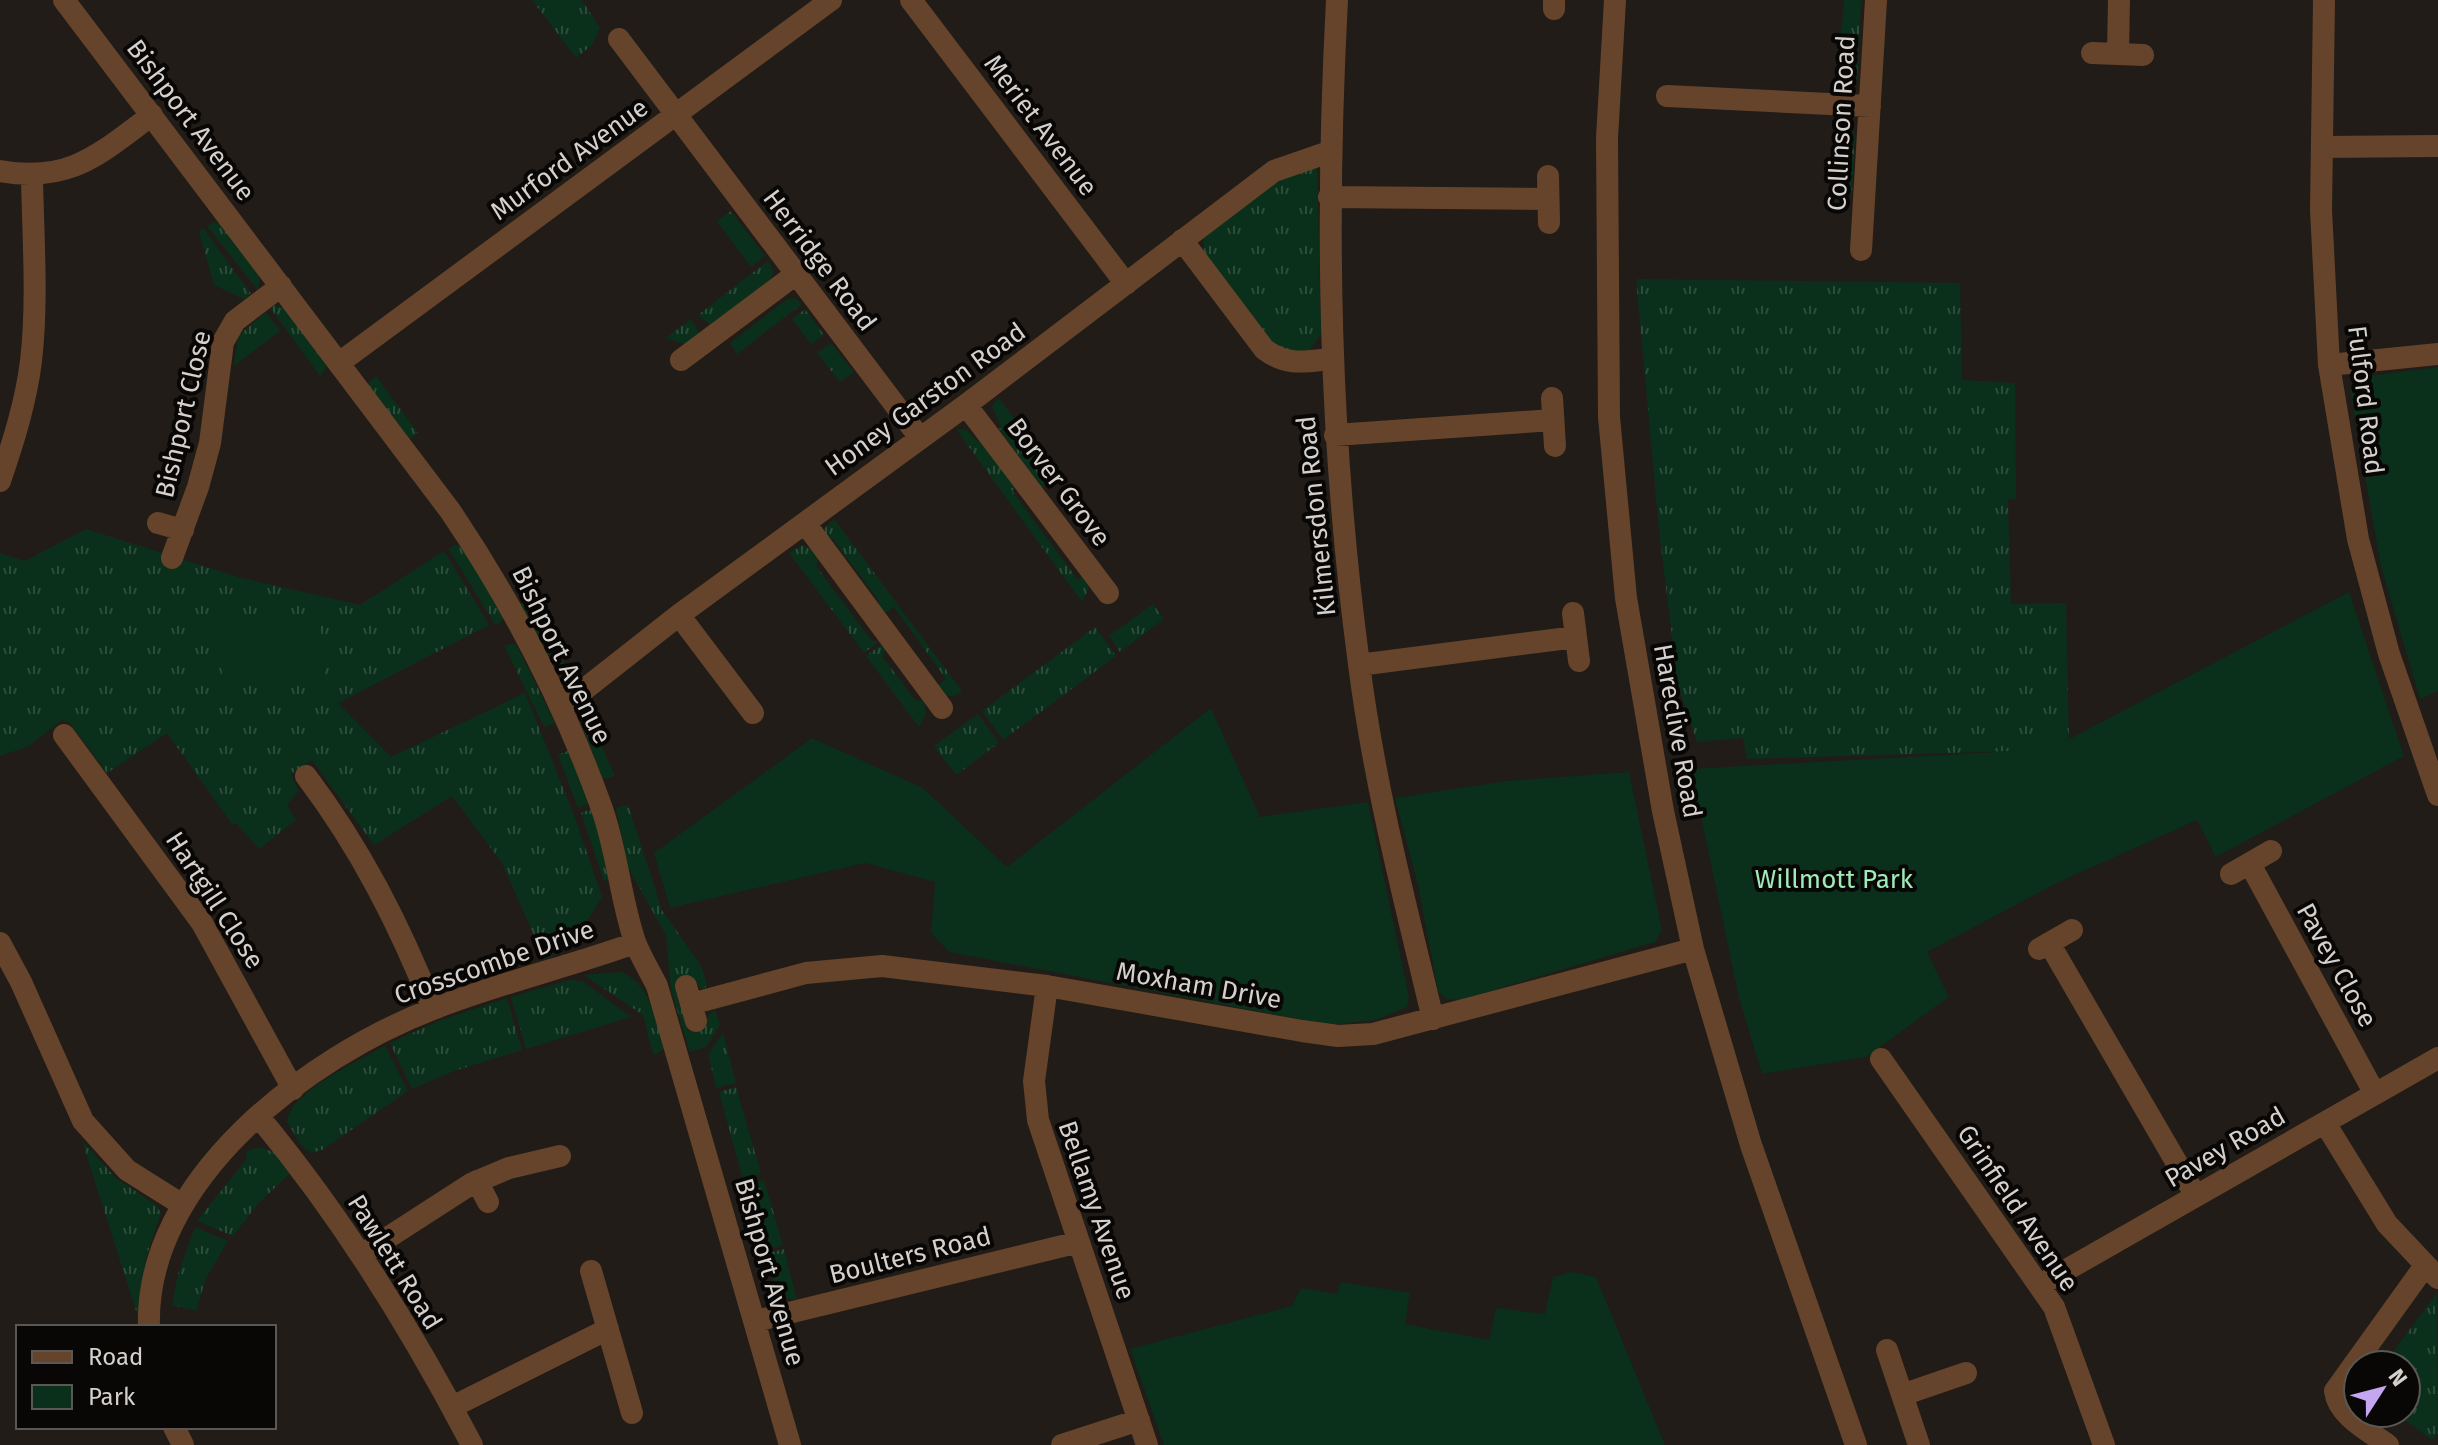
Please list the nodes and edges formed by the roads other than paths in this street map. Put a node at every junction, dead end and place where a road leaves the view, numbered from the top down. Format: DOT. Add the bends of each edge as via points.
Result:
graph roads {
  1 [pos="64,0"];
  2 [pos="831,0"];
  3 [pos="911,0"];
  4 [pos="1337,0"];
  5 [pos="1615,0"];
  6 [pos="1876,0"];
  7 [pos="2119,0"];
  8 [pos="2324,0"];
  9 [pos="619,39"];
  10 [pos="2092,53"];
  11 [pos="2118,54"];
  12 [pos="2143,55"];
  13 [pos="1667,96"];
  14 [pos="1870,106"];
  15 [pos="152,115"];
  16 [pos="675,116"];
  17 [pos="2438,146"];
  18 [pos="2322,147"];
  19 [pos="1329,152"];
  20 [pos="0,171"];
  21 [pos="32,177"];
  22 [pos="1329,197"];
  23 [pos="1549,223"];
  24 [pos="1182,240"];
  25 [pos="1861,250"];
  26 [pos="796,274"];
  27 [pos="1126,284"];
  28 [pos="281,286"];
  29 [pos="2438,354"];
  30 [pos="1330,359"];
  31 [pos="681,360"];
  32 [pos="339,363"];
  33 [pos="2329,365"];
  34 [pos="966,405"];
  35 [pos="1335,435"];
  36 [pos="920,438"];
  37 [pos="1555,446"];
  38 [pos="0,481"];
  39 [pos="158,523"];
  40 [pos="805,523"];
  41 [pos="183,530"];
  42 [pos="172,558"];
  43 [pos="1108,593"];
  44 [pos="1573,613"];
  45 [pos="679,615"];
  46 [pos="1576,637"];
  47 [pos="1579,661"];
  48 [pos="1359,665"];
  49 [pos="562,707"];
  50 [pos="942,708"];
  51 [pos="753,713"];
  52 [pos="57,764"];
  53 [pos="306,776"];
  54 [pos="2438,795"];
  55 [pos="2271,851"];
  56 [pos="2072,930"];
  57 [pos="0,943"];
  58 [pos="635,943"];
  59 [pos="1693,949"];
  60 [pos="1047,986"];
  61 [pos="691,1004"];
  62 [pos="433,1009"];
  63 [pos="1433,1019"];
  64 [pos="2438,1058"];
  65 [pos="1881,1059"];
  66 [pos="293,1089"];
  67 [pos="2375,1094"];
  68 [pos="259,1117"];
  69 [pos="2325,1123"];
  70 [pos="560,1156"];
  71 [pos="477,1181"];
  72 [pos="2196,1196"];
  73 [pos="488,1202"];
  74 [pos="181,1204"];
  75 [pos="1079,1242"];
  76 [pos="361,1255"];
  77 [pos="591,1271"];
  78 [pos="2431,1272"];
  79 [pos="2040,1285"];
  80 [pos="756,1321"];
  81 [pos="149,1325"];
  82 [pos="608,1329"];
  83 [pos="1887,1350"];
  84 [pos="1966,1373"];
  85 [pos="1902,1395"];
  86 [pos="452,1407"];
  87 [pos="632,1413"];
  88 [pos="1139,1420"];
  89 [pos="472,1445"];
  90 [pos="790,1445"];
  91 [pos="1062,1445"];
  92 [pos="1147,1445"];
  93 [pos="1856,1445"];
  94 [pos="1919,1445"];
  95 [pos="2104,1445"];
  96 [pos="2388,1445"];
  1 -- 15 [label="street, Bishport Avenue"];
  2 -- 16 [label="street, Murford Avenue"];
  3 -- 27 [label="street, Meriet Avenue"];
  4 -- 19 [label="street, Kilmersdon Road"];
  5 -- 59 [label="street, Hareclive Road" via="1607,138 1609,417 1626,598"];
  6 -- 14 [label="street, Collinson Road"];
  7 -- 11 [label="street"];
  8 -- 18 [label="street, Fulford Road"];
  9 -- 16 [label="street, Herridge Road"];
  10 -- 11 [label="street"];
  11 -- 12 [label="street"];
  13 -- 14 [label="street"];
  14 -- 25 [label="street, Collinson Road"];
  15 -- 21 [label="street" via="80,164"];
  15 -- 28 [label="street, Bishport Avenue"];
  16 -- 26 [label="street, Herridge Road"];
  16 -- 32 [label="street, Murford Avenue"];
  17 -- 18 [label="street"];
  18 -- 33 [label="street, Fulford Road"];
  19 -- 22 [label="street, Kilmersdon Road"];
  19 -- 24 [label="street, Honey Garston Road" via="1274,171"];
  20 -- 21 [label="street"];
  21 -- 38 [label="street" via="36,291 31,364"];
  22 -- 23 [label="street" via="1548,188"];
  22 -- 30 [label="street, Kilmersdon Road"];
  24 -- 27 [label="street, Honey Garston Road"];
  24 -- 30 [label="street" via="1264,349 1291,363"];
  26 -- 31 [label="street"];
  26 -- 36 [label="street, Herridge Road"];
  27 -- 34 [label="street, Honey Garston Road"];
  28 -- 32 [label="street, Bishport Avenue"];
  28 -- 41 [label="street, Bishport Close" via="235,321 223,342 210,443"];
  29 -- 33 [label="street"];
  30 -- 35 [label="street, Kilmersdon Road"];
  32 -- 49 [label="street, Bishport Avenue" via="496,579"];
  33 -- 54 [label="street, Fulford Road" via="2358,539 2389,654"];
  34 -- 36 [label="street, Honey Garston Road"];
  34 -- 43 [label="street, Borver Grove"];
  35 -- 37 [label="street" via="1552,409"];
  35 -- 48 [label="street, Kilmersdon Road"];
  36 -- 40 [label="street, Honey Garston Road"];
  39 -- 41 [label="street, Bishport Close"];
  40 -- 45 [label="street, Honey Garston Road"];
  40 -- 50 [label="street"];
  41 -- 42 [label="street, Bishport Close"];
  44 -- 46 [label="street"];
  45 -- 49 [label="street, Honey Garston Road"];
  45 -- 51 [label="street"];
  46 -- 47 [label="street"];
  46 -- 48 [label="street"];
  48 -- 63 [label="street, Kilmersdon Road" via="1401,886"];
  49 -- 58 [label="street, Bishport Avenue" via="602,809"];
  52 -- 66 [label="street, Hartgill Close" via="70,743 202,923"];
  53 -- 62 [label="street" via="312,802 350,837 388,904"];
  55 -- 67 [label="street, Pavey Close" via="2240,869"];
  56 -- 72 [label="street" via="2044,946"];
  57 -- 74 [label="street" via="83,1121 127,1170"];
  58 -- 62 [label="street, Crosscombe Drive"];
  58 -- 80 [label="street, Bishport Avenue" via="657,986"];
  59 -- 63 [label="street, Moxham Drive"];
  59 -- 93 [label="street, Hareclive Road" via="1751,1145"];
  60 -- 61 [label="street, Moxham Drive" via="862,966 806,973"];
  60 -- 63 [label="street, Moxham Drive" via="1338,1036 1373,1034"];
  60 -- 75 [label="street, Bellamy Avenue" via="1035,1105"];
  62 -- 66 [label="street, Crosscombe Drive" via="356,1047"];
  64 -- 67 [label="street, Pavey Road"];
  65 -- 79 [label="street, Grinfield Avenue"];
  66 -- 68 [label="street, Crosscombe Drive"];
  67 -- 69 [label="street, Pavey Road"];
  68 -- 74 [label="street, Crosscombe Drive" via="213,1161"];
  68 -- 76 [label="street, Pawlett Road"];
  69 -- 72 [label="street, Pavey Road"];
  69 -- 78 [label="street" via="2379,1213"];
  70 -- 71 [label="street"];
  71 -- 73 [label="street"];
  71 -- 76 [label="street"];
  72 -- 79 [label="street, Pavey Road"];
  74 -- 81 [label="street, Crosscombe Drive" via="163,1248"];
  75 -- 80 [label="street, Boulters Road"];
  75 -- 88 [label="street, Bellamy Avenue"];
  76 -- 86 [label="street, Pawlett Road"];
  77 -- 82 [label="street"];
  78 -- 96 [label="street" via="2335,1391 2347,1415"];
  79 -- 95 [label="street, Grinfield Avenue" via="2059,1319"];
  80 -- 90 [label="street, Bishport Avenue"];
  82 -- 86 [label="street"];
  82 -- 87 [label="street"];
  83 -- 85 [label="street"];
  84 -- 85 [label="street"];
  85 -- 94 [label="street"];
  86 -- 89 [label="street, Pawlett Road"];
  88 -- 91 [label="street"];
  88 -- 92 [label="street, Bellamy Avenue"];
}
